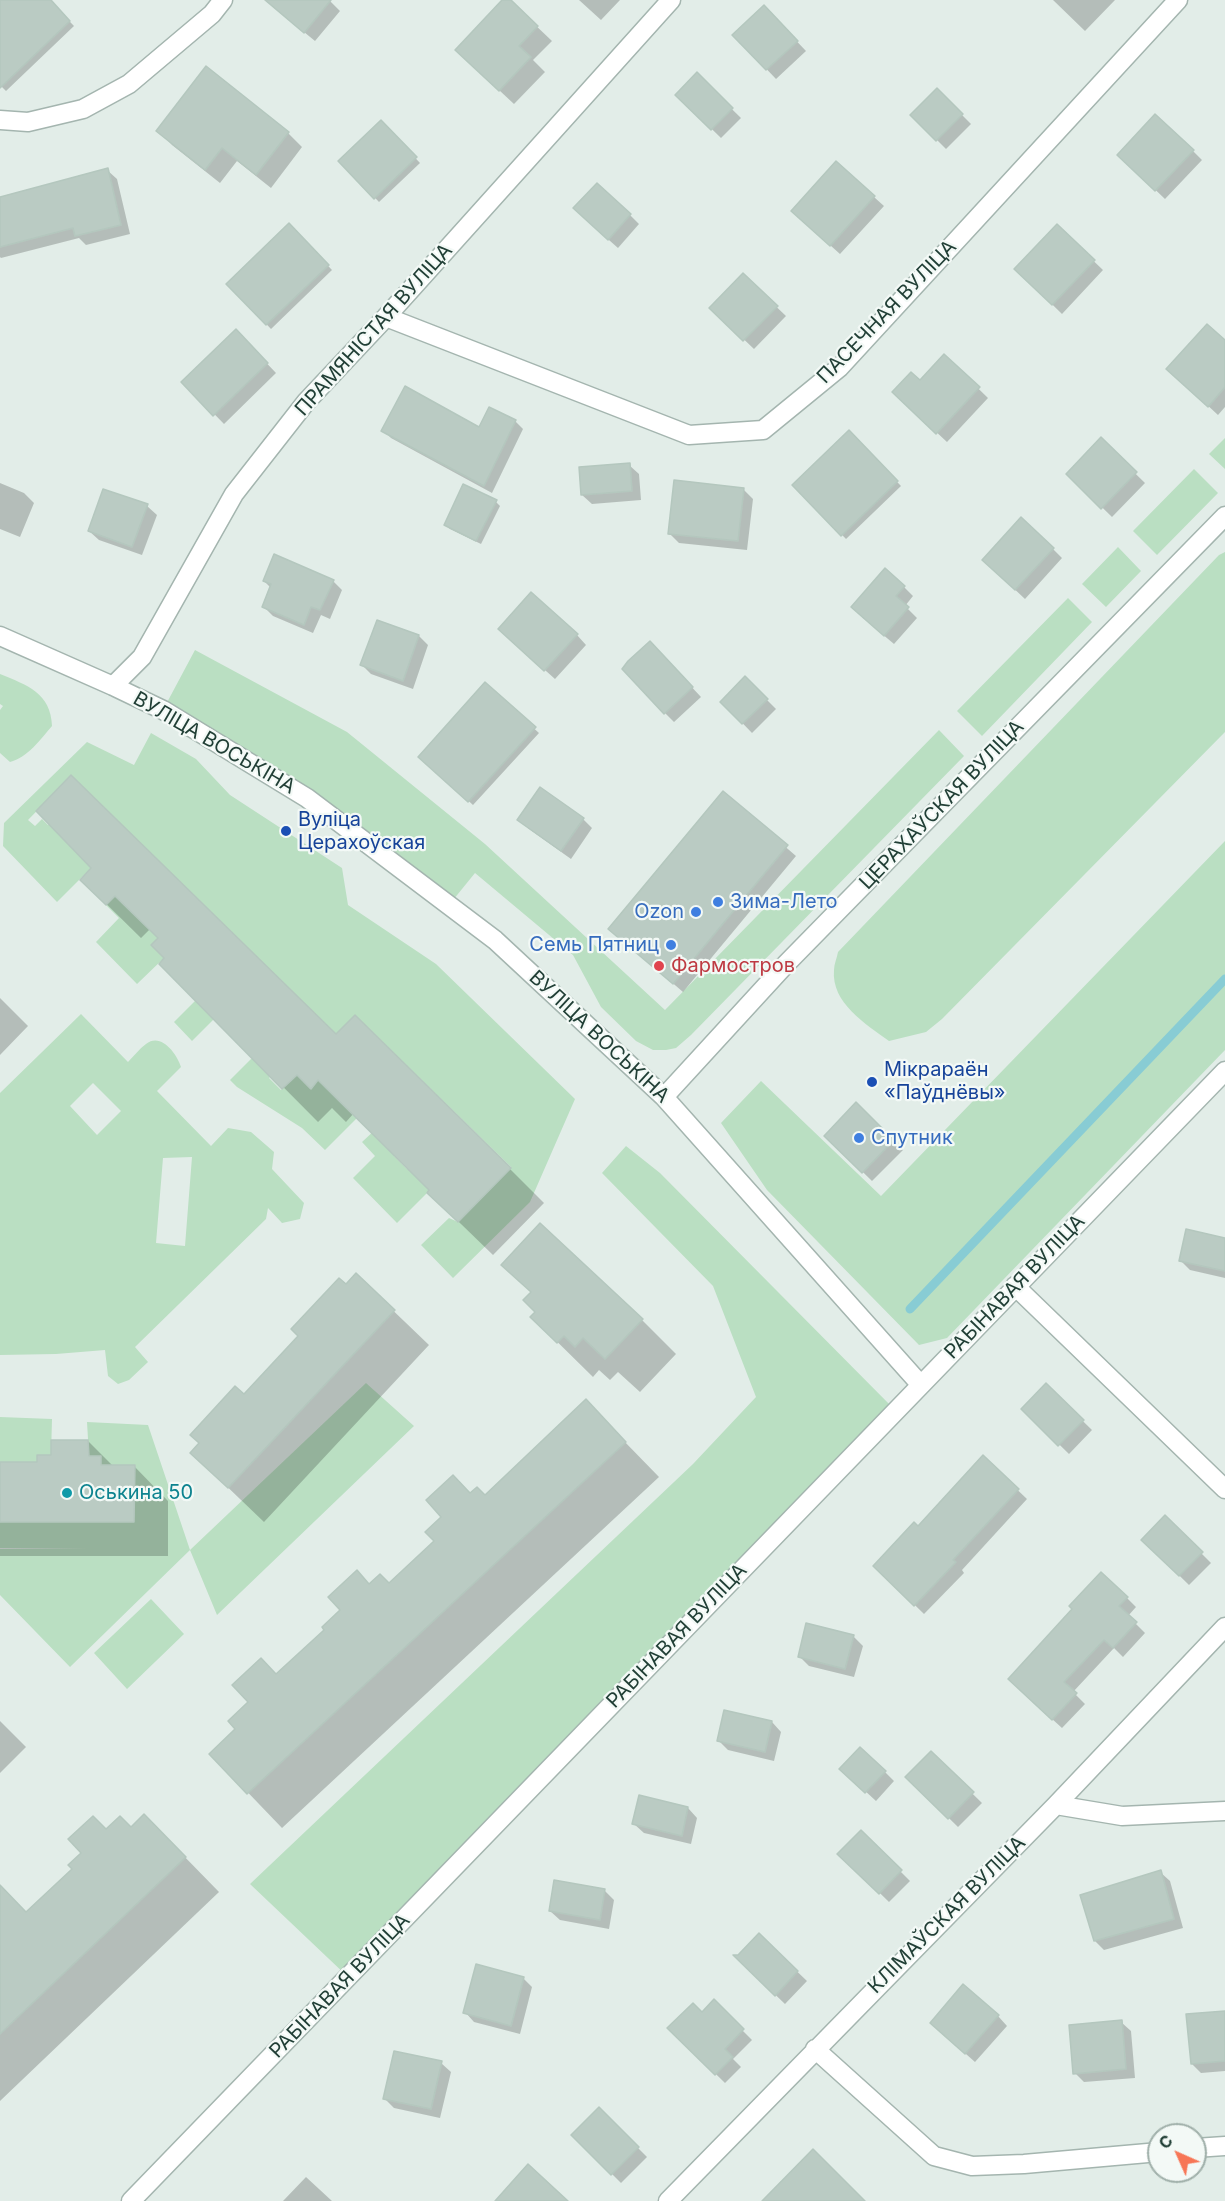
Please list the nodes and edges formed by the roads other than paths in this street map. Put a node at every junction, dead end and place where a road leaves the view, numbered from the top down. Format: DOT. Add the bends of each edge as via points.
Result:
graph roads {
  1 [pos="223,0"];
  2 [pos="671,0"];
  3 [pos="1178,0"];
  4 [pos="0,120"];
  5 [pos="386,317"];
  6 [pos="1225,516"];
  7 [pos="0,636"];
  8 [pos="113,686"];
  9 [pos="1225,1071"];
  10 [pos="664,1097"];
  11 [pos="1015,1286"];
  12 [pos="920,1384"];
  13 [pos="1225,1489"];
  14 [pos="1225,1627"];
  15 [pos="1056,1805"];
  16 [pos="1225,1810"];
  17 [pos="815,2049"];
  18 [pos="1225,2146"];
  19 [pos="1207,2147"];
  20 [pos="1147,2153"];
  21 [pos="130,2201"];
  22 [pos="668,2201"];
  1 -- 4 [label="street" via="212,14 129,84 83,109 28,122"];
  2 -- 5 [label="street, ПРАМЯНІСТАЯ ВУЛІЦА"];
  3 -- 5 [label="street, ПАСЕЧНАЯ ВУЛІЦА" via="840,367 763,430 689,435"];
  5 -- 8 [label="street, ПРАМЯНІСТАЯ ВУЛІЦА" via="306,402 234,494 142,657"];
  6 -- 10 [label="street, ЦЕРАХАЎСКАЯ ВУЛІЦА" via="786,964"];
  7 -- 8 [label="street, ВУЛІЦА ВОСЬКІНА"];
  8 -- 10 [label="street, ВУЛІЦА ВОСЬКІНА" via="164,710 307,798 495,940"];
  9 -- 11 [label="street, РАБІНАВАЯ ВУЛІЦА"];
  10 -- 12 [label="street, ВУЛІЦА ВОСЬКІНА"];
  11 -- 12 [label="street, РАБІНАВАЯ ВУЛІЦА"];
  11 -- 13 [label="street"];
  12 -- 21 [label="street, РАБІНАВАЯ ВУЛІЦА"];
  14 -- 15 [label="street, КЛІМАЎСКАЯ ВУЛІЦА"];
  15 -- 16 [label="street" via="1122,1816"];
  15 -- 17 [label="street, КЛІМАЎСКАЯ ВУЛІЦА"];
  17 -- 20 [label="street" via="934,2156 972,2166"];
  17 -- 22 [label="street, КЛІМАЎСКАЯ ВУЛІЦА"];
  18 -- 19 [label="street"];
}
